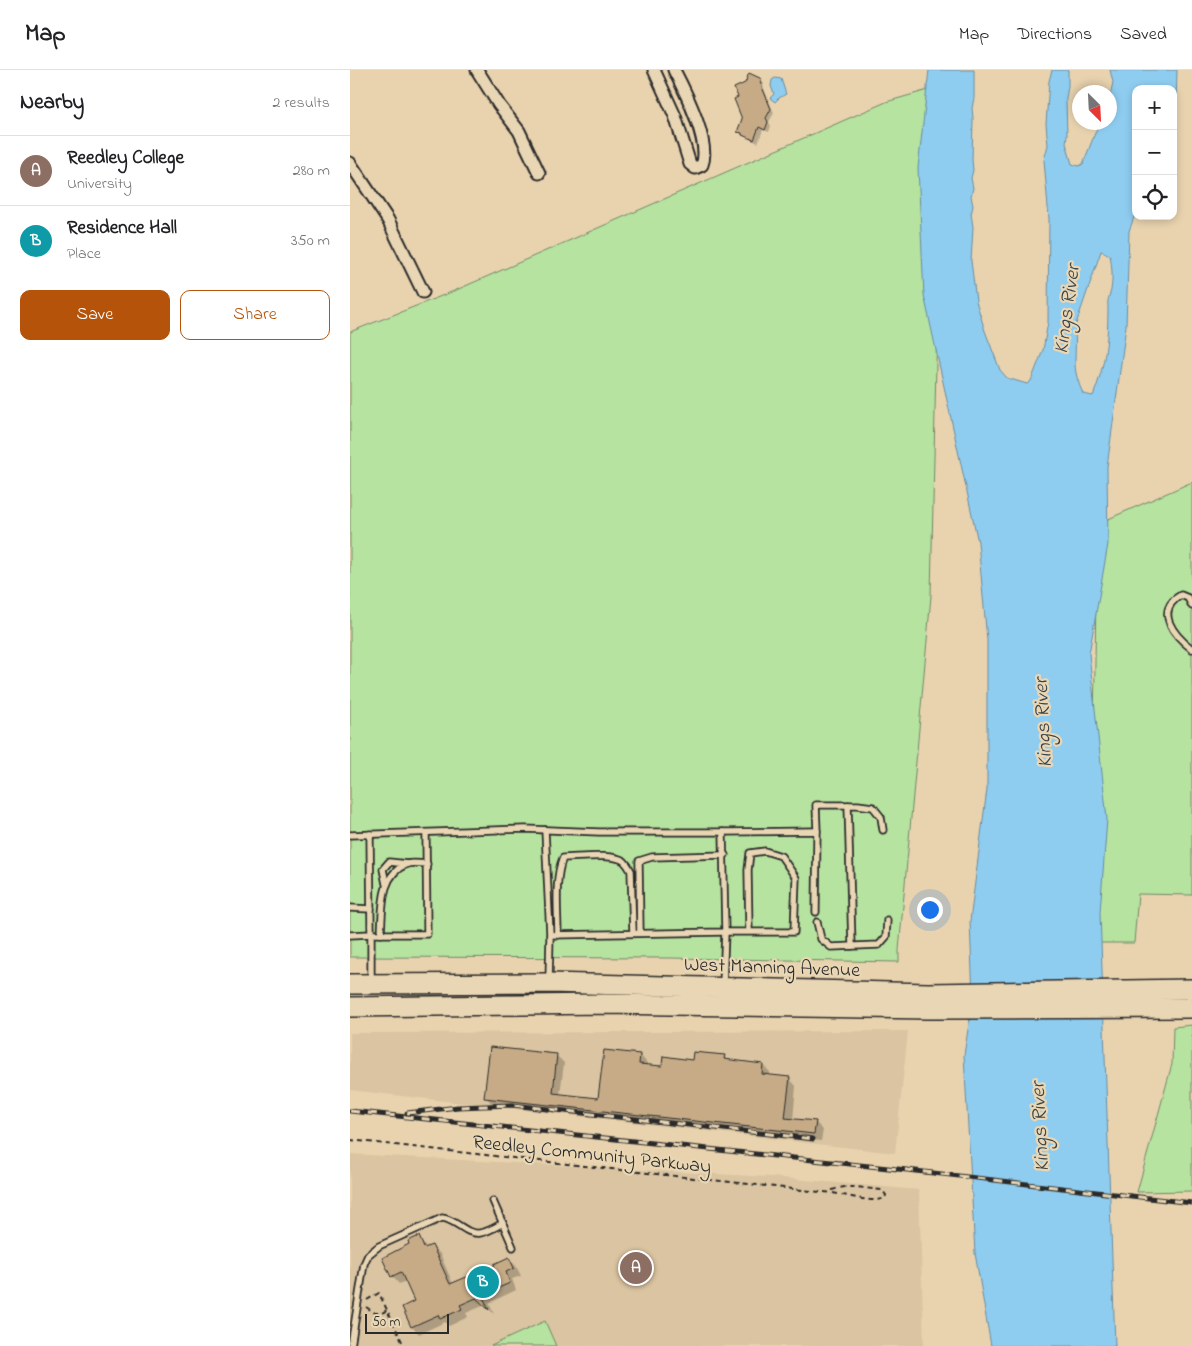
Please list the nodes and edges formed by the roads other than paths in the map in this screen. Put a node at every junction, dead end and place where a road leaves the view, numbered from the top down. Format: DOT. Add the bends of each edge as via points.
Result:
graph roads {
  1 [pos="477,70"];
  2 [pos="654,70"];
  3 [pos="674,70"];
  4 [pos="350,163"];
  5 [pos="539,172"];
  6 [pos="422,292"];
  7 [pos="1192,606"];
  8 [pos="1192,649"];
  9 [pos="848,806"];
  10 [pos="545,830"];
  11 [pos="883,830"];
  12 [pos="817,831"];
  13 [pos="723,832"];
  14 [pos="426,833"];
  15 [pos="370,834"];
  16 [pos="350,835"];
  17 [pos="725,855"];
  18 [pos="408,864"];
  19 [pos="426,864"];
  20 [pos="386,886"];
  21 [pos="350,908"];
  22 [pos="371,909"];
  23 [pos="816,912"];
  24 [pos="887,920"];
  25 [pos="817,922"];
  26 [pos="725,932"];
  27 [pos="748,932"];
  28 [pos="633,933"];
  29 [pos="640,933"];
  30 [pos="371,934"];
  31 [pos="381,934"];
  32 [pos="350,935"];
  33 [pos="550,935"];
  34 [pos="558,935"];
  35 [pos="852,946"];
  36 [pos="549,982"];
  37 [pos="350,984"];
  38 [pos="371,984"];
  39 [pos="723,987"];
  40 [pos="1192,989"];
  41 [pos="928,1001"];
  42 [pos="350,1007"];
  43 [pos="1192,1008"];
  44 [pos="493,1201"];
  45 [pos="503,1223"];
  46 [pos="513,1247"];
  47 [pos="351,1346"];
  1 -- 5 [label="street" via="519,131"];
  2 -- 3 [label="street" via="675,116 690,164 695,168 704,160 702,139"];
  4 -- 6 [label="street" via="388,220"];
  7 -- 8 [label="lane" via="1188,598 1181,595 1168,608 1176,634"];
  9 -- 11 [label="lane" via="873,807 881,816"];
  9 -- 12 [label="lane" via="816,805"];
  9 -- 35 [label="lane"];
  10 -- 13 [label="lane"];
  10 -- 14 [label="lane"];
  10 -- 33 [label="lane"];
  12 -- 13 [label="lane"];
  12 -- 23 [label="lane"];
  13 -- 17 [label="lane"];
  14 -- 15 [label="lane"];
  14 -- 19 [label="lane"];
  15 -- 16 [label="lane"];
  15 -- 22 [label="lane"];
  17 -- 26 [label="lane"];
  17 -- 29 [label="lane" via="652,857 639,861"];
  18 -- 19 [label="lane"];
  18 -- 20 [label="lane" via="395,873"];
  18 -- 20 [label="lane" via="389,862 383,869"];
  19 -- 31 [label="lane" via="427,934"];
  20 -- 31 [label="lane"];
  21 -- 22 [label="lane"];
  22 -- 30 [label="lane"];
  24 -- 35 [label="lane" via="886,937 879,945"];
  25 -- 35 [label="lane" via="821,939 831,947"];
  26 -- 27 [label="lane"];
  26 -- 29 [label="lane"];
  26 -- 39 [label="lane"];
  27 -- 27 [label="lane" via="750,853 765,851 781,856 796,878 794,932"];
  28 -- 29 [label="lane"];
  28 -- 34 [label="lane"];
  28 -- 34 [label="lane" via="631,871 626,862 609,857 563,858 559,880"];
  30 -- 31 [label="lane"];
  30 -- 32 [label="lane"];
  30 -- 38 [label="lane"];
  33 -- 34 [label="lane"];
  33 -- 36 [label="lane"];
  36 -- 38 [label="main road, West Manning Avenue"];
  36 -- 39 [label="main road, West Manning Avenue"];
  37 -- 38 [label="main road, West Manning Avenue"];
  39 -- 41 [label="main road, West Manning Avenue"];
  40 -- 41 [label="main road, West Manning Avenue"];
  41 -- 42 [label="main road, West Manning Avenue"];
  41 -- 43 [label="main road, West Manning Avenue"];
  44 -- 45 [label="lane"];
  45 -- 46 [label="lane"];
  45 -- 47 [label="lane" via="473,1233 454,1221 442,1218 379,1246 368,1255 364,1264"];
}
